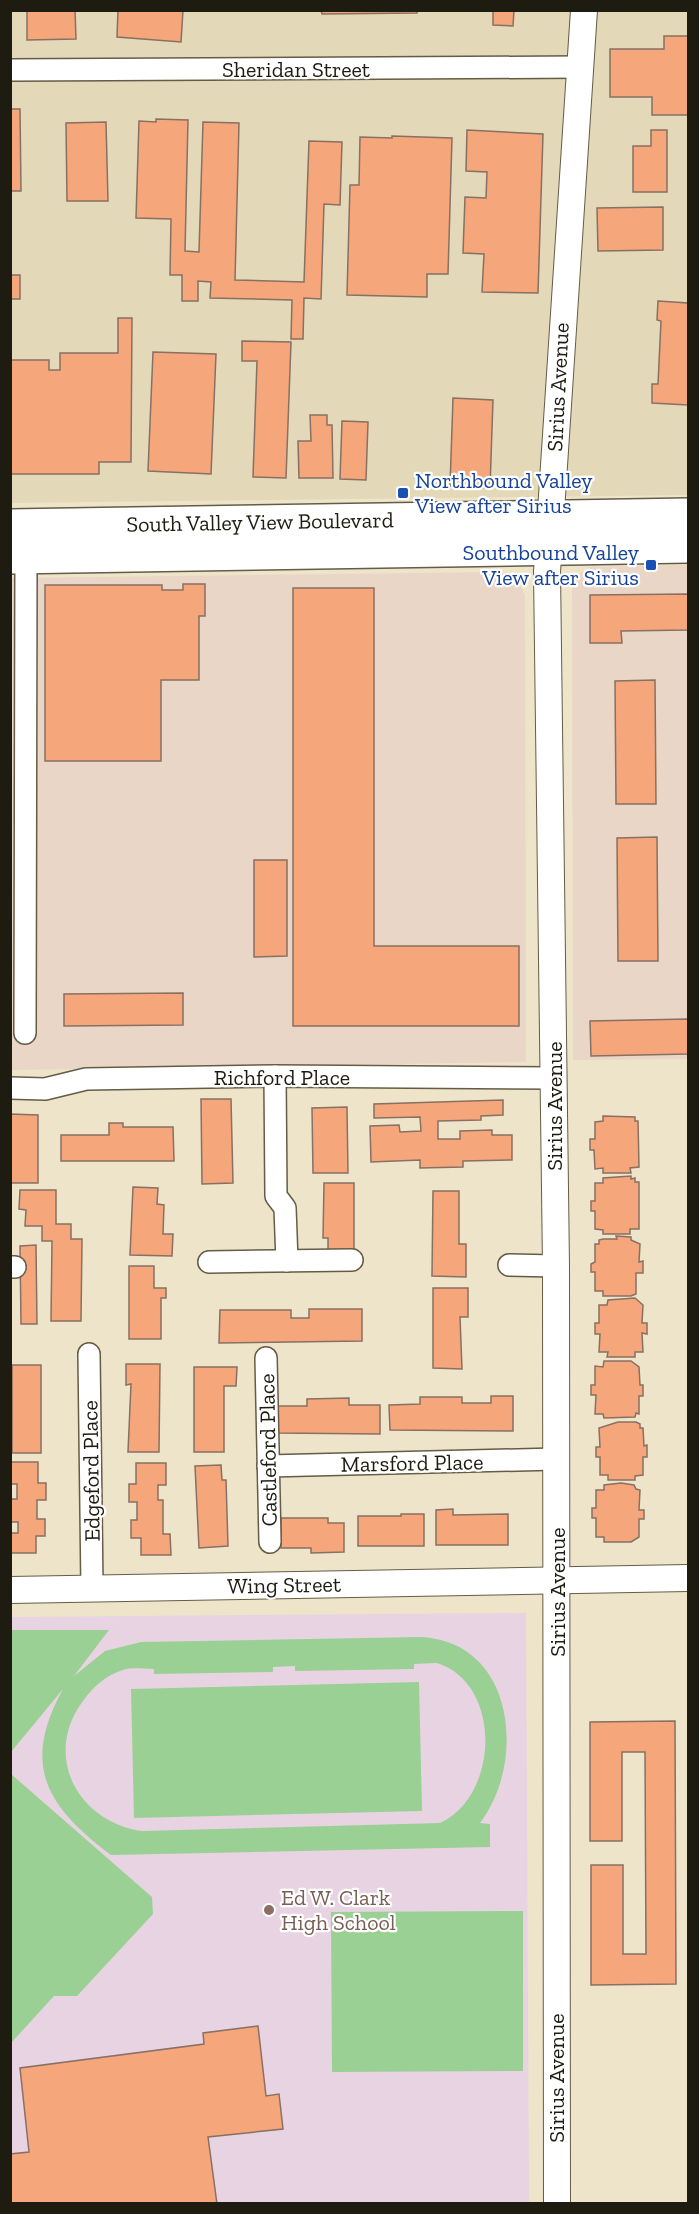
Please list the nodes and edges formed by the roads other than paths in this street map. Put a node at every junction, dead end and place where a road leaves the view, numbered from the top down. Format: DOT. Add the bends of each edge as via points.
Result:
graph roads {
  1 [pos="584,10"];
  2 [pos="581,68"];
  3 [pos="10,70"];
  4 [pos="688,515"];
  5 [pos="316,521"];
  6 [pos="189,523"];
  7 [pos="110,525"];
  8 [pos="10,526"];
  9 [pos="550,533"];
  10 [pos="688,546"];
  11 [pos="227,554"];
  12 [pos="124,555"];
  13 [pos="18,557"];
  14 [pos="25,1033"];
  15 [pos="275,1076"];
  16 [pos="554,1078"];
  17 [pos="10,1088"];
  18 [pos="352,1260"];
  19 [pos="287,1261"];
  20 [pos="208,1262"];
  21 [pos="509,1265"];
  22 [pos="556,1266"];
  23 [pos="90,1354"];
  24 [pos="266,1358"];
  25 [pos="556,1459"];
  26 [pos="268,1466"];
  27 [pos="270,1542"];
  28 [pos="688,1578"];
  29 [pos="557,1580"];
  30 [pos="92,1588"];
  31 [pos="10,1590"];
  32 [pos="557,2204"];
  1 -- 2 [label="street, Sirius Avenue"];
  2 -- 3 [label="street, Sheridan Street"];
  2 -- 9 [label="street, Sirius Avenue"];
  4 -- 9 [label="main road, South Valley View Boulevard"];
  5 -- 6 [label="main road, South Valley View Boulevard"];
  5 -- 9 [label="main road, South Valley View Boulevard"];
  5 -- 11 [label="main road" via="310,537 248,541 234,546"];
  6 -- 7 [label="main road, South Valley View Boulevard"];
  6 -- 12 [label="main road" via="182,539 149,541"];
  7 -- 8 [label="main road, South Valley View Boulevard"];
  7 -- 13 [label="main road" via="88,544 39,547"];
  9 -- 10 [label="main road, South Valley View Boulevard"];
  9 -- 11 [label="main road, South Valley View Boulevard"];
  9 -- 16 [label="street, Sirius Avenue"];
  11 -- 12 [label="main road, South Valley View Boulevard"];
  12 -- 13 [label="main road, South Valley View Boulevard"];
  13 -- 14 [label="street"];
  15 -- 16 [label="street, Richford Place"];
  15 -- 17 [label="street, Richford Place" via="86,1079 45,1089"];
  15 -- 19 [label="street" via="276,1196 285,1208"];
  16 -- 22 [label="street, Sirius Avenue"];
  18 -- 19 [label="street"];
  19 -- 20 [label="street"];
  21 -- 22 [label="street"];
  22 -- 25 [label="street, Sirius Avenue"];
  23 -- 30 [label="street, Edgeford Place"];
  24 -- 26 [label="street, Castleford Place"];
  25 -- 26 [label="street, Marsford Place"];
  25 -- 29 [label="street, Sirius Avenue"];
  26 -- 27 [label="street, Castleford Place"];
  28 -- 29 [label="street, Wing Street"];
  29 -- 30 [label="street, Wing Street"];
  29 -- 32 [label="street, Sirius Avenue"];
  30 -- 31 [label="street, Wing Street"];
}
